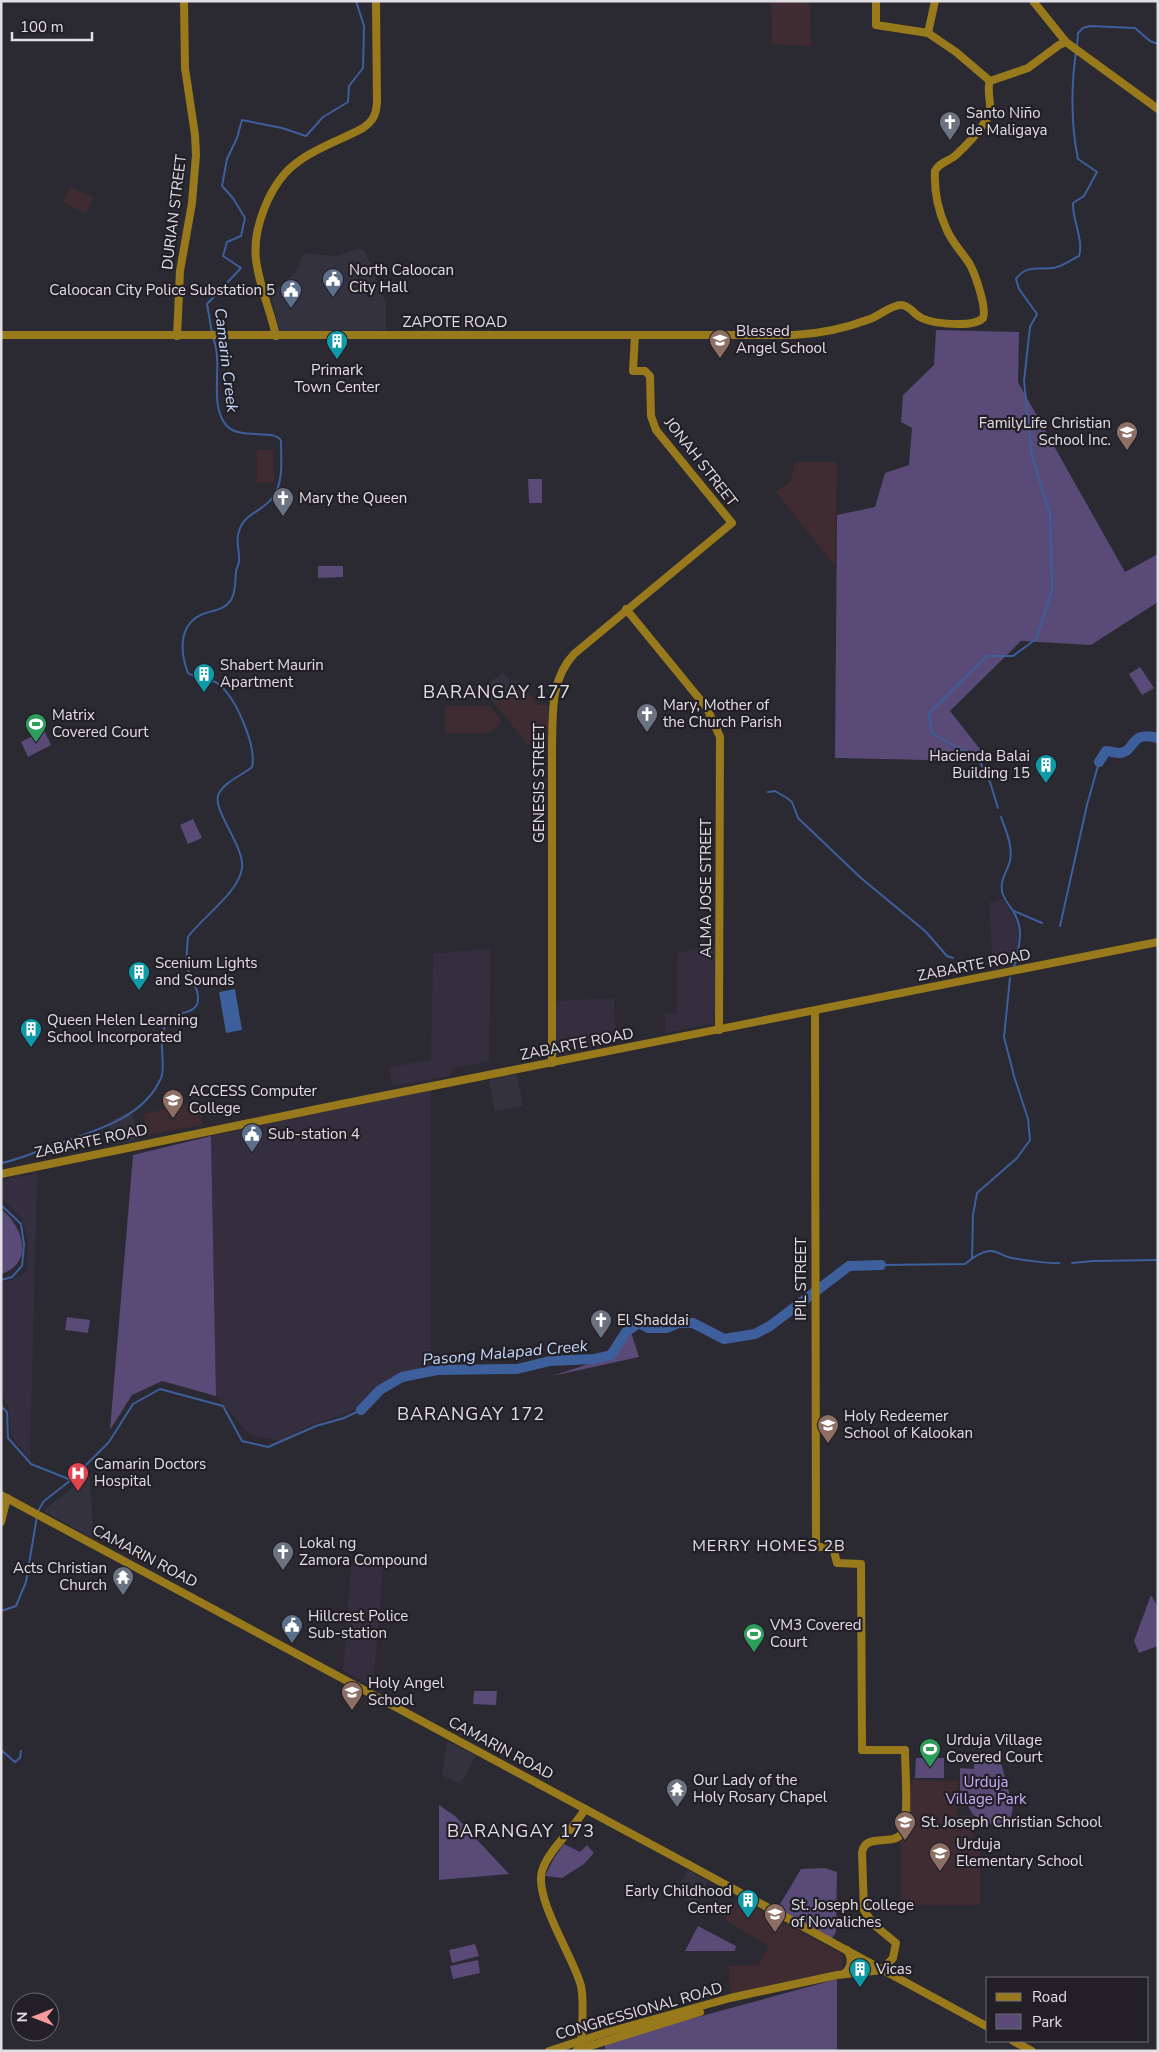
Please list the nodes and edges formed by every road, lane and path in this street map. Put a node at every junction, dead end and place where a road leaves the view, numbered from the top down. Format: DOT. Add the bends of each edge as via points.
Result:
graph roads {
  1 [pos="184,1"];
  2 [pos="376,1"];
  3 [pos="876,1"];
  4 [pos="935,1"];
  5 [pos="1033,1"];
  6 [pos="928,33"];
  7 [pos="1066,42"];
  8 [pos="990,81"];
  9 [pos="1158,110"];
  10 [pos="1,335"];
  11 [pos="635,335"];
  12 [pos="177,336"];
  13 [pos="276,336"];
  14 [pos="732,523"];
  15 [pos="626,609"];
  16 [pos="1158,942"];
  17 [pos="815,1010"];
  18 [pos="719,1030"];
  19 [pos="552,1063"];
  20 [pos="1,1174"];
  21 [pos="4,1496"];
  22 [pos="1,1522"];
  23 [pos="585,1809"];
  24 [pos="851,1952"];
  25 [pos="882,1970"];
  26 [pos="848,1973"];
  27 [pos="986,2026"];
  28 [pos="1015,2042"];
  29 [pos="580,2048"];
  30 [pos="549,2051"];
  31 [pos="1032,2051"];
  1 -- 12 [label="main road, DURIAN STREET" via="185,62 196,162 180,271"];
  2 -- 13 [label="main road" via="375,115 364,128 300,160 284,173 272,191 261,221 256,249 257,267"];
  3 -- 6 [label="main road" via="876,24"];
  4 -- 6 [label="main road"];
  5 -- 7 [label="main road"];
  6 -- 8 [label="main road"];
  7 -- 8 [label="main road" via="1028,68"];
  7 -- 9 [label="main road"];
  8 -- 11 [label="main road, ZAPOTE ROAD" via="991,107 987,120 957,154 936,167 935,176 941,216 972,271 985,310 982,320 975,323 935,322 918,316 903,305 867,320 807,334"];
  10 -- 12 [label="main road, ZAPOTE ROAD"];
  11 -- 13 [label="main road, ZAPOTE ROAD"];
  11 -- 14 [label="main road, JONAH STREET" via="633,370 645,370 650,376 651,416 656,430"];
  12 -- 13 [label="main road, ZAPOTE ROAD"];
  14 -- 15 [label="main road, GENESIS STREET"];
  15 -- 18 [label="main road, ALMA JOSE STREET" via="707,708 717,728 720,746"];
  15 -- 19 [label="main road, GENESIS STREET" via="574,654 562,669 555,686 552,746"];
  16 -- 17 [label="main road, ZABARTE ROAD"];
  17 -- 18 [label="main road, ZABARTE ROAD"];
  17 -- 25 [label="main road, IPIL STREET" via="816,1547 833,1548 835,1560 839,1563 861,1564 862,1750 905,1750 905,1821 902,1833 892,1840 868,1842 862,1853 864,1910 873,1924 896,1943 893,1958"];
  18 -- 19 [label="main road, ZABARTE ROAD"];
  19 -- 20 [label="main road, ZABARTE ROAD"];
  21 -- 22 [label="main road"];
  21 -- 23 [label="main road, CAMARIN ROAD"];
  23 -- 24 [label="main road, CAMARIN ROAD"];
  23 -- 29 [label="main road" via="545,1865 541,1879 554,1924 580,1983"];
  24 -- 25 [label="main road, CAMARIN ROAD"];
  24 -- 26 [label="main road" via="855,1964"];
  25 -- 26 [label="main road, CONGRESSIONAL ROAD"];
  25 -- 27 [label="main road, CAMARIN ROAD"];
  26 -- 29 [label="main road, CONGRESSIONAL ROAD" via="730,1998 664,2016"];
  28 -- 31 [label="main road"];
  29 -- 30 [label="main road, CONGRESSIONAL ROAD"];
}
